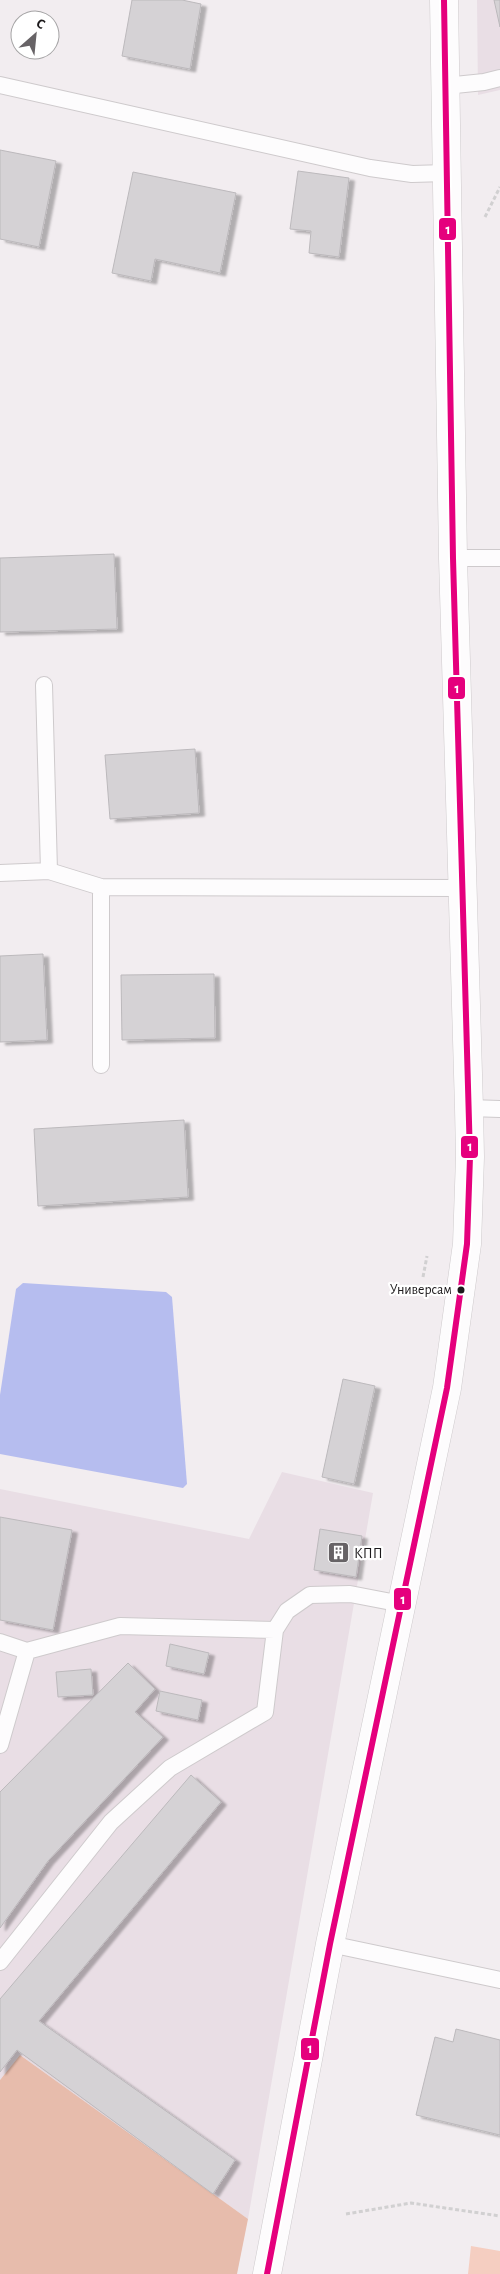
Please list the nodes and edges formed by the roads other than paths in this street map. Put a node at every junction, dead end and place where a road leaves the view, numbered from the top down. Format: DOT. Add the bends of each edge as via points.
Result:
graph roads {
  1 [pos="444,0"];
  2 [pos="500,78"];
  3 [pos="0,85"];
  4 [pos="445,86"];
  5 [pos="446,173"];
  6 [pos="453,558"];
  7 [pos="500,558"];
  8 [pos="44,685"];
  9 [pos="49,871"];
  10 [pos="0,874"];
  11 [pos="101,886"];
  12 [pos="463,888"];
  13 [pos="101,1065"];
  14 [pos="470,1108"];
  15 [pos="500,1109"];
  16 [pos="402,1604"];
  17 [pos="275,1630"];
  18 [pos="0,1642"];
  19 [pos="27,1650"];
  20 [pos="0,1745"];
  21 [pos="330,1944"];
  22 [pos="0,1962"];
  23 [pos="500,1980"];
  24 [pos="267,2274"];
  1 -- 4 [label="street"];
  2 -- 4 [label="lane"];
  3 -- 5 [label="lane" via="370,168 412,174"];
  4 -- 5 [label="street"];
  5 -- 6 [label="street"];
  6 -- 7 [label="lane"];
  6 -- 12 [label="street"];
  8 -- 9 [label="lane"];
  9 -- 10 [label="lane"];
  9 -- 11 [label="lane"];
  11 -- 12 [label="lane"];
  11 -- 13 [label="lane"];
  12 -- 14 [label="street"];
  14 -- 15 [label="lane"];
  14 -- 16 [label="street" via="467,1244 457,1319 447,1388"];
  16 -- 17 [label="lane" via="350,1594 310,1595 287,1611"];
  16 -- 21 [label="street"];
  17 -- 19 [label="lane" via="120,1626"];
  17 -- 22 [label="lane" via="265,1712 170,1768 111,1822"];
  18 -- 19 [label="lane"];
  19 -- 20 [label="lane"];
  21 -- 23 [label="lane"];
  21 -- 24 [label="street"];
}
